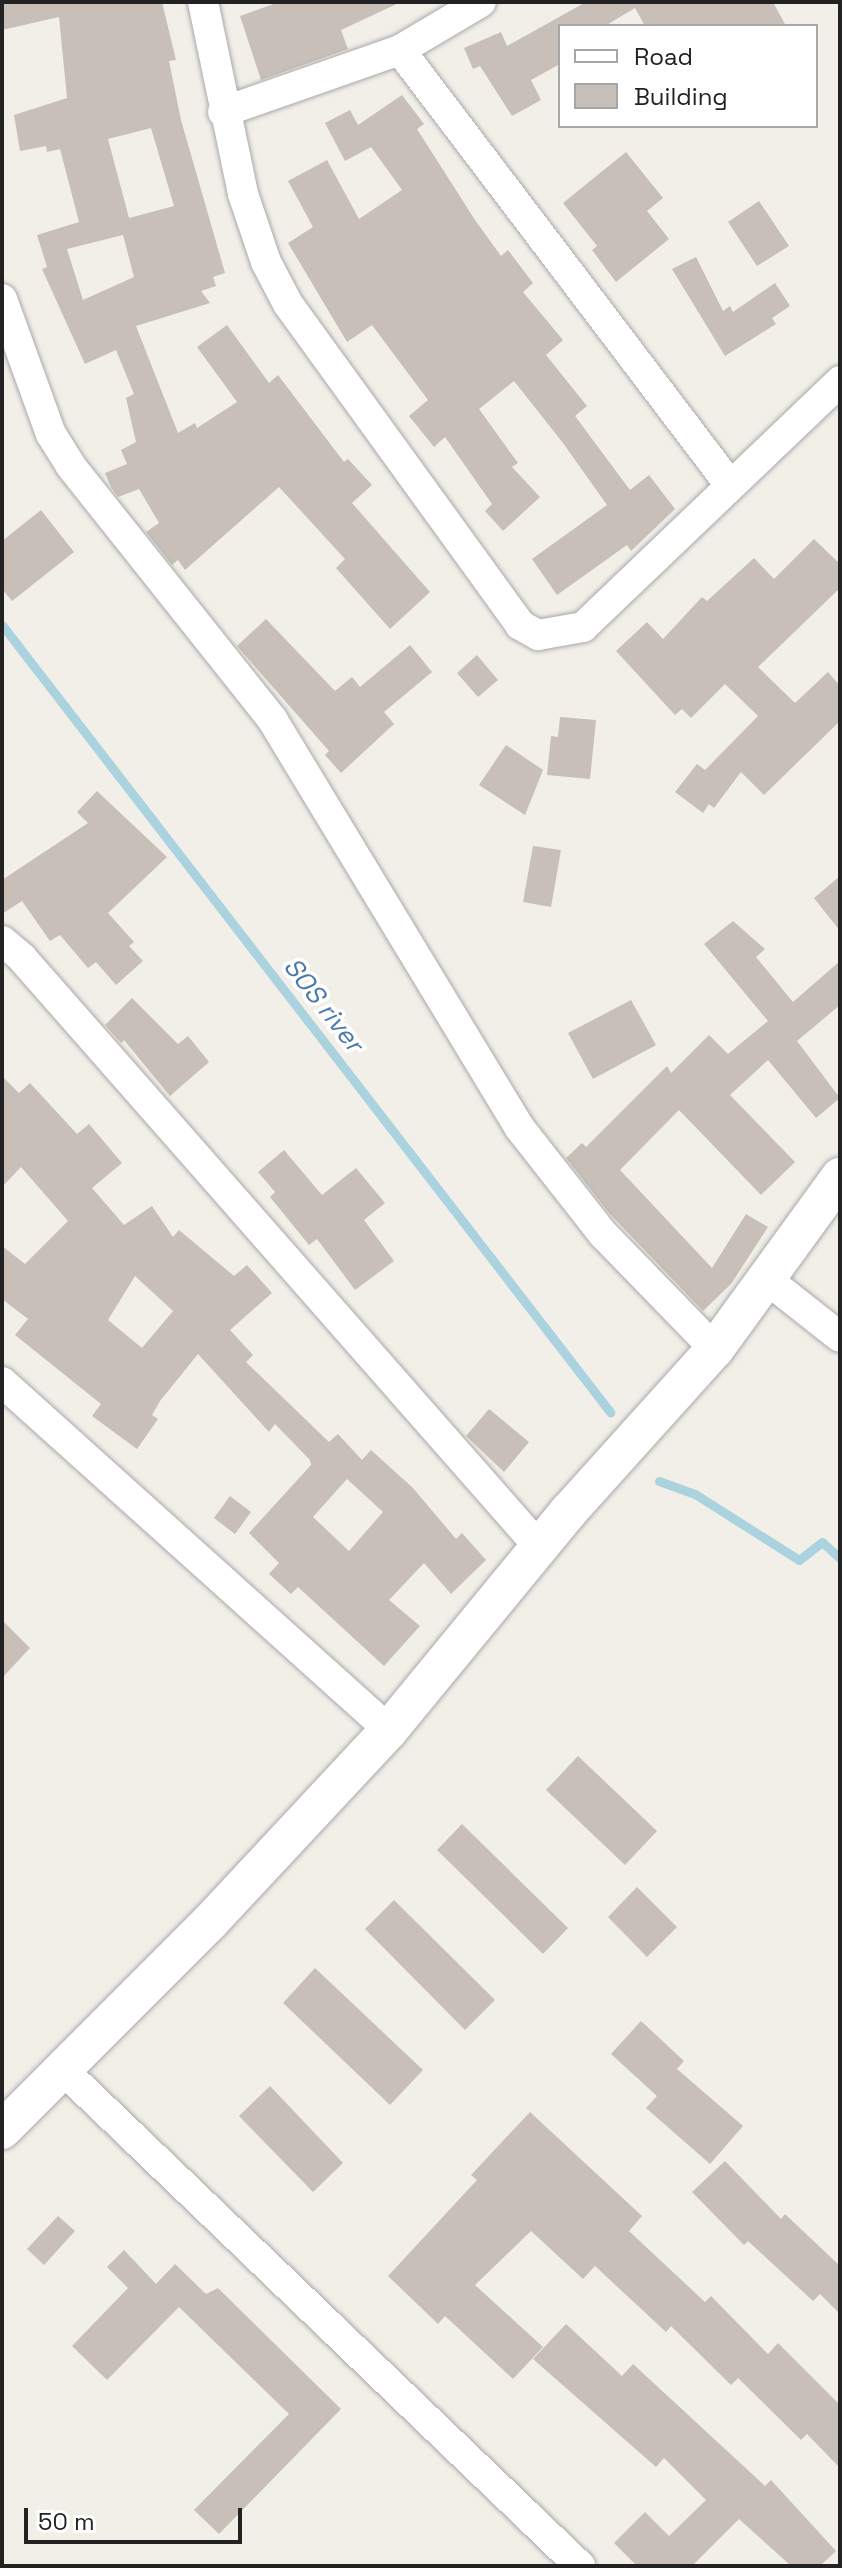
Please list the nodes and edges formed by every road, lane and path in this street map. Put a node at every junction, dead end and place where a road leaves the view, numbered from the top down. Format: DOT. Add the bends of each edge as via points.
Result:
graph roads {
  1 [pos="203,2"];
  2 [pos="481,2"];
  3 [pos="400,50"];
  4 [pos="223,112"];
  5 [pos="2,299"];
  6 [pos="840,381"];
  7 [pos="730,485"];
  8 [pos="2,941"];
  9 [pos="840,1177"];
  10 [pos="769,1281"];
  11 [pos="840,1337"];
  12 [pos="715,1349"];
  13 [pos="2,1382"];
  14 [pos="540,1548"];
  15 [pos="389,1730"];
  16 [pos="60,2067"];
  17 [pos="2,2130"];
  18 [pos="580,2566"];
  1 -- 4 [label="street"];
  2 -- 3 [label="street"];
  3 -- 4 [label="street"];
  3 -- 7 [label="street"];
  4 -- 7 [label="street" via="266,262 288,304 520,625 538,635 583,627"];
  5 -- 12 [label="street" via="51,434 70,465 272,719 519,1127 603,1234"];
  6 -- 7 [label="street"];
  8 -- 14 [label="street"];
  9 -- 10 [label="street"];
  10 -- 11 [label="street"];
  10 -- 12 [label="street"];
  12 -- 14 [label="street"];
  13 -- 15 [label="street"];
  14 -- 15 [label="street"];
  15 -- 16 [label="street" via="210,1922"];
  16 -- 17 [label="street"];
  16 -- 18 [label="street"];
}
